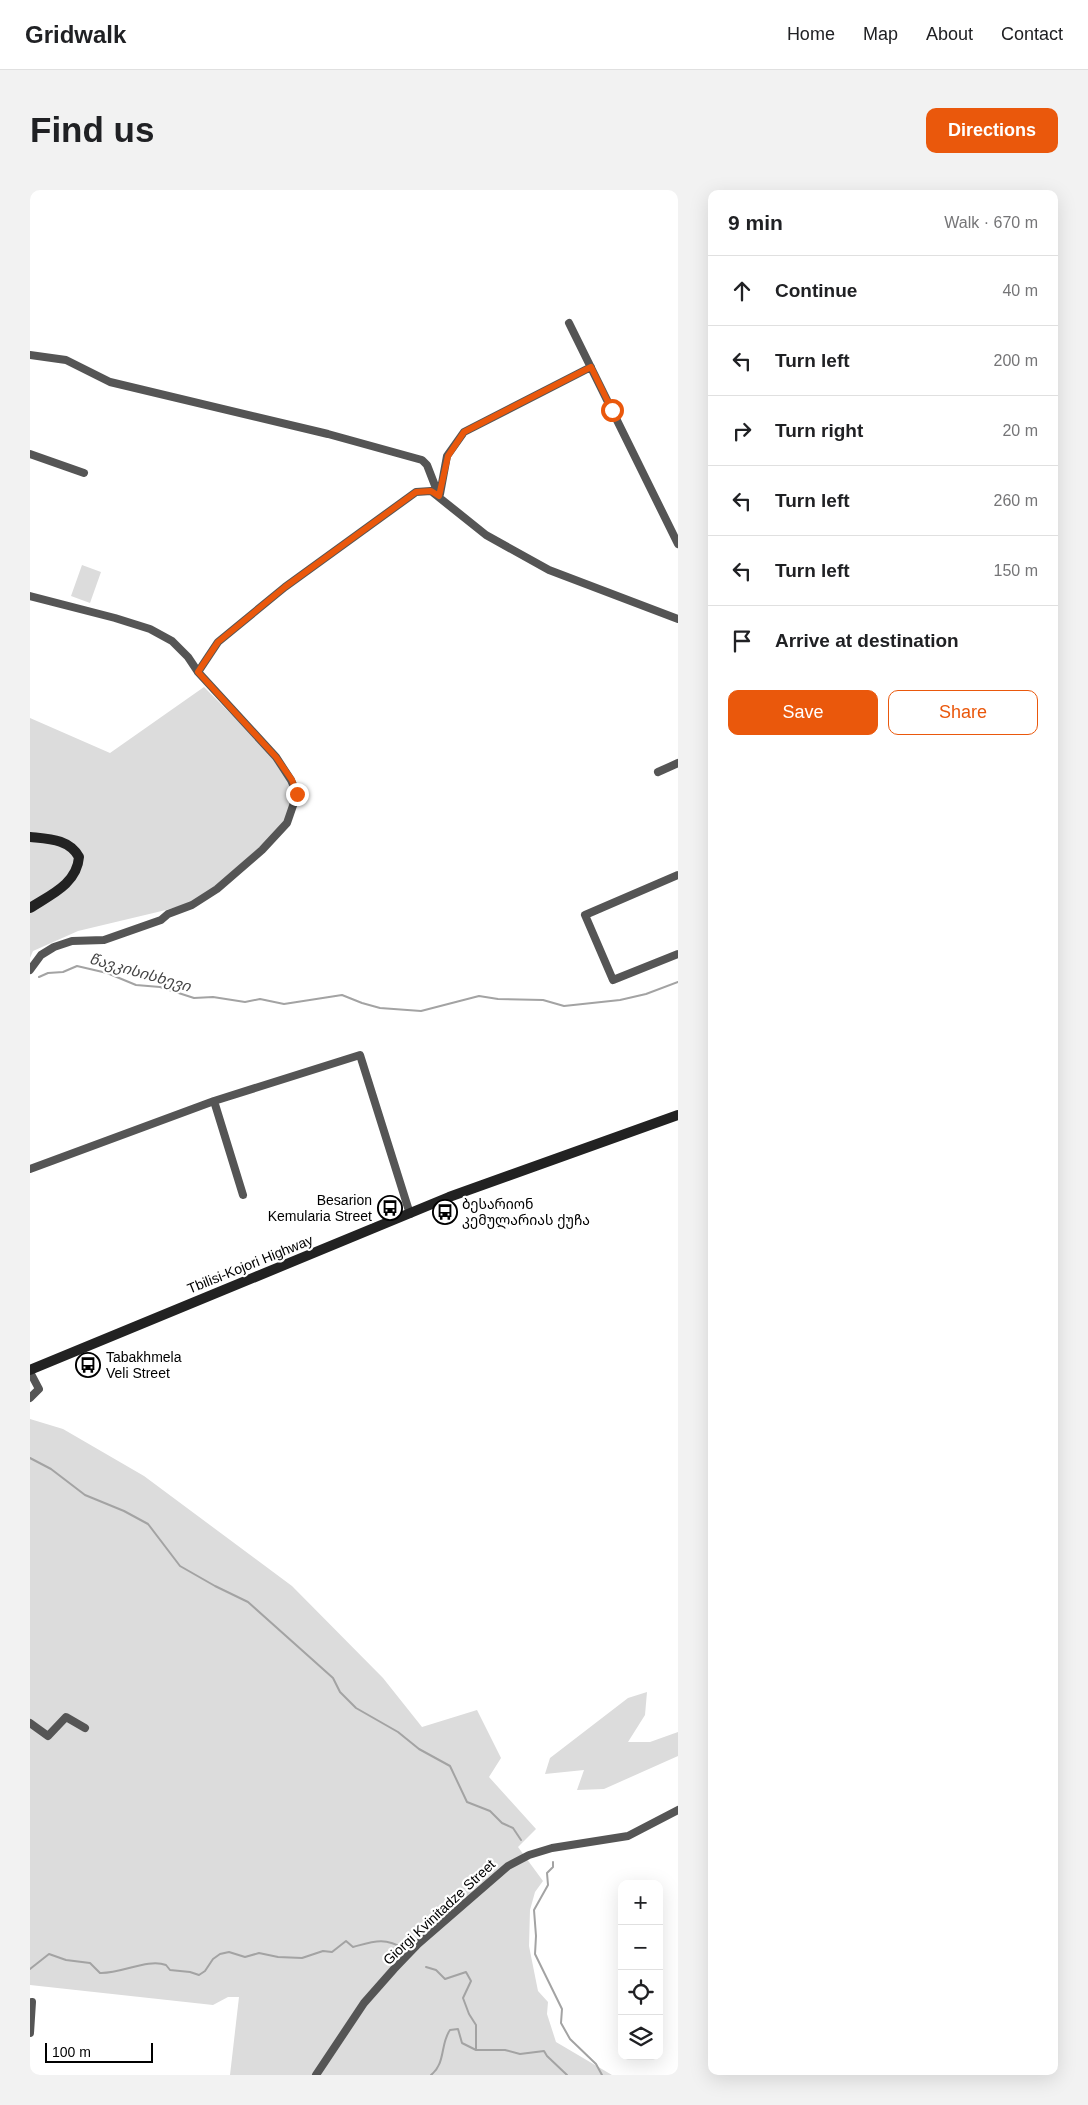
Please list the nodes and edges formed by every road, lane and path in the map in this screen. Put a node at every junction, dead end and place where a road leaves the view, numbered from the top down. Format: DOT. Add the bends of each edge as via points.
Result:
graph roads {
  1 [pos="569,323"];
  2 [pos="30,354"];
  3 [pos="591,367"];
  4 [pos="30,454"];
  5 [pos="84,473"];
  6 [pos="439,496"];
  7 [pos="678,544"];
  8 [pos="30,596"];
  9 [pos="678,619"];
  10 [pos="198,672"];
  11 [pos="678,763"];
  12 [pos="658,772"];
  13 [pos="30,837"];
  14 [pos="678,876"];
  15 [pos="30,908"];
  16 [pos="678,954"];
  17 [pos="30,970"];
  18 [pos="214,1101"];
  19 [pos="678,1116"];
  20 [pos="30,1168"];
  21 [pos="243,1196"];
  22 [pos="410,1214"];
  23 [pos="30,1371"];
  24 [pos="30,1398"];
  25 [pos="30,1723"];
  26 [pos="85,1728"];
  27 [pos="678,1810"];
  28 [pos="32,2002"];
  29 [pos="30,2033"];
  30 [pos="316,2074"];
  1 -- 3 [label="street"];
  2 -- 6 [label="street" via="66,360 110,382 422,460 428,465"];
  3 -- 6 [label="street" via="464,432 448,456"];
  3 -- 7 [label="street"];
  4 -- 5 [label="street"];
  6 -- 9 [label="street" via="486,535 549,570"];
  6 -- 10 [label="street" via="431,491 416,492 357,533 218,642"];
  8 -- 10 [label="street" via="150,630 172,641"];
  10 -- 17 [label="street" via="276,757 292,780 297,794 287,823 217,889 192,905 104,940 72,941 54,947"];
  11 -- 12 [label="street"];
  13 -- 15 [label="main road" via="64,843 79,857 75,874 69,881"];
  14 -- 16 [label="street" via="585,915 613,980"];
  18 -- 20 [label="street"];
  18 -- 21 [label="street"];
  18 -- 22 [label="street" via="360,1055"];
  19 -- 22 [label="main road, Tbilisi-Kojori Highway" via="449,1197"];
  22 -- 23 [label="main road, Tbilisi-Kojori Highway"];
  23 -- 24 [label="street" via="39,1390"];
  25 -- 26 [label="street" via="48,1736 66,1717"];
  27 -- 30 [label="street, Giorgi Kvinitadze Street" via="628,1836 552,1848 508,1866 394,1969 364,2004"];
  28 -- 29 [label="street"];
}
